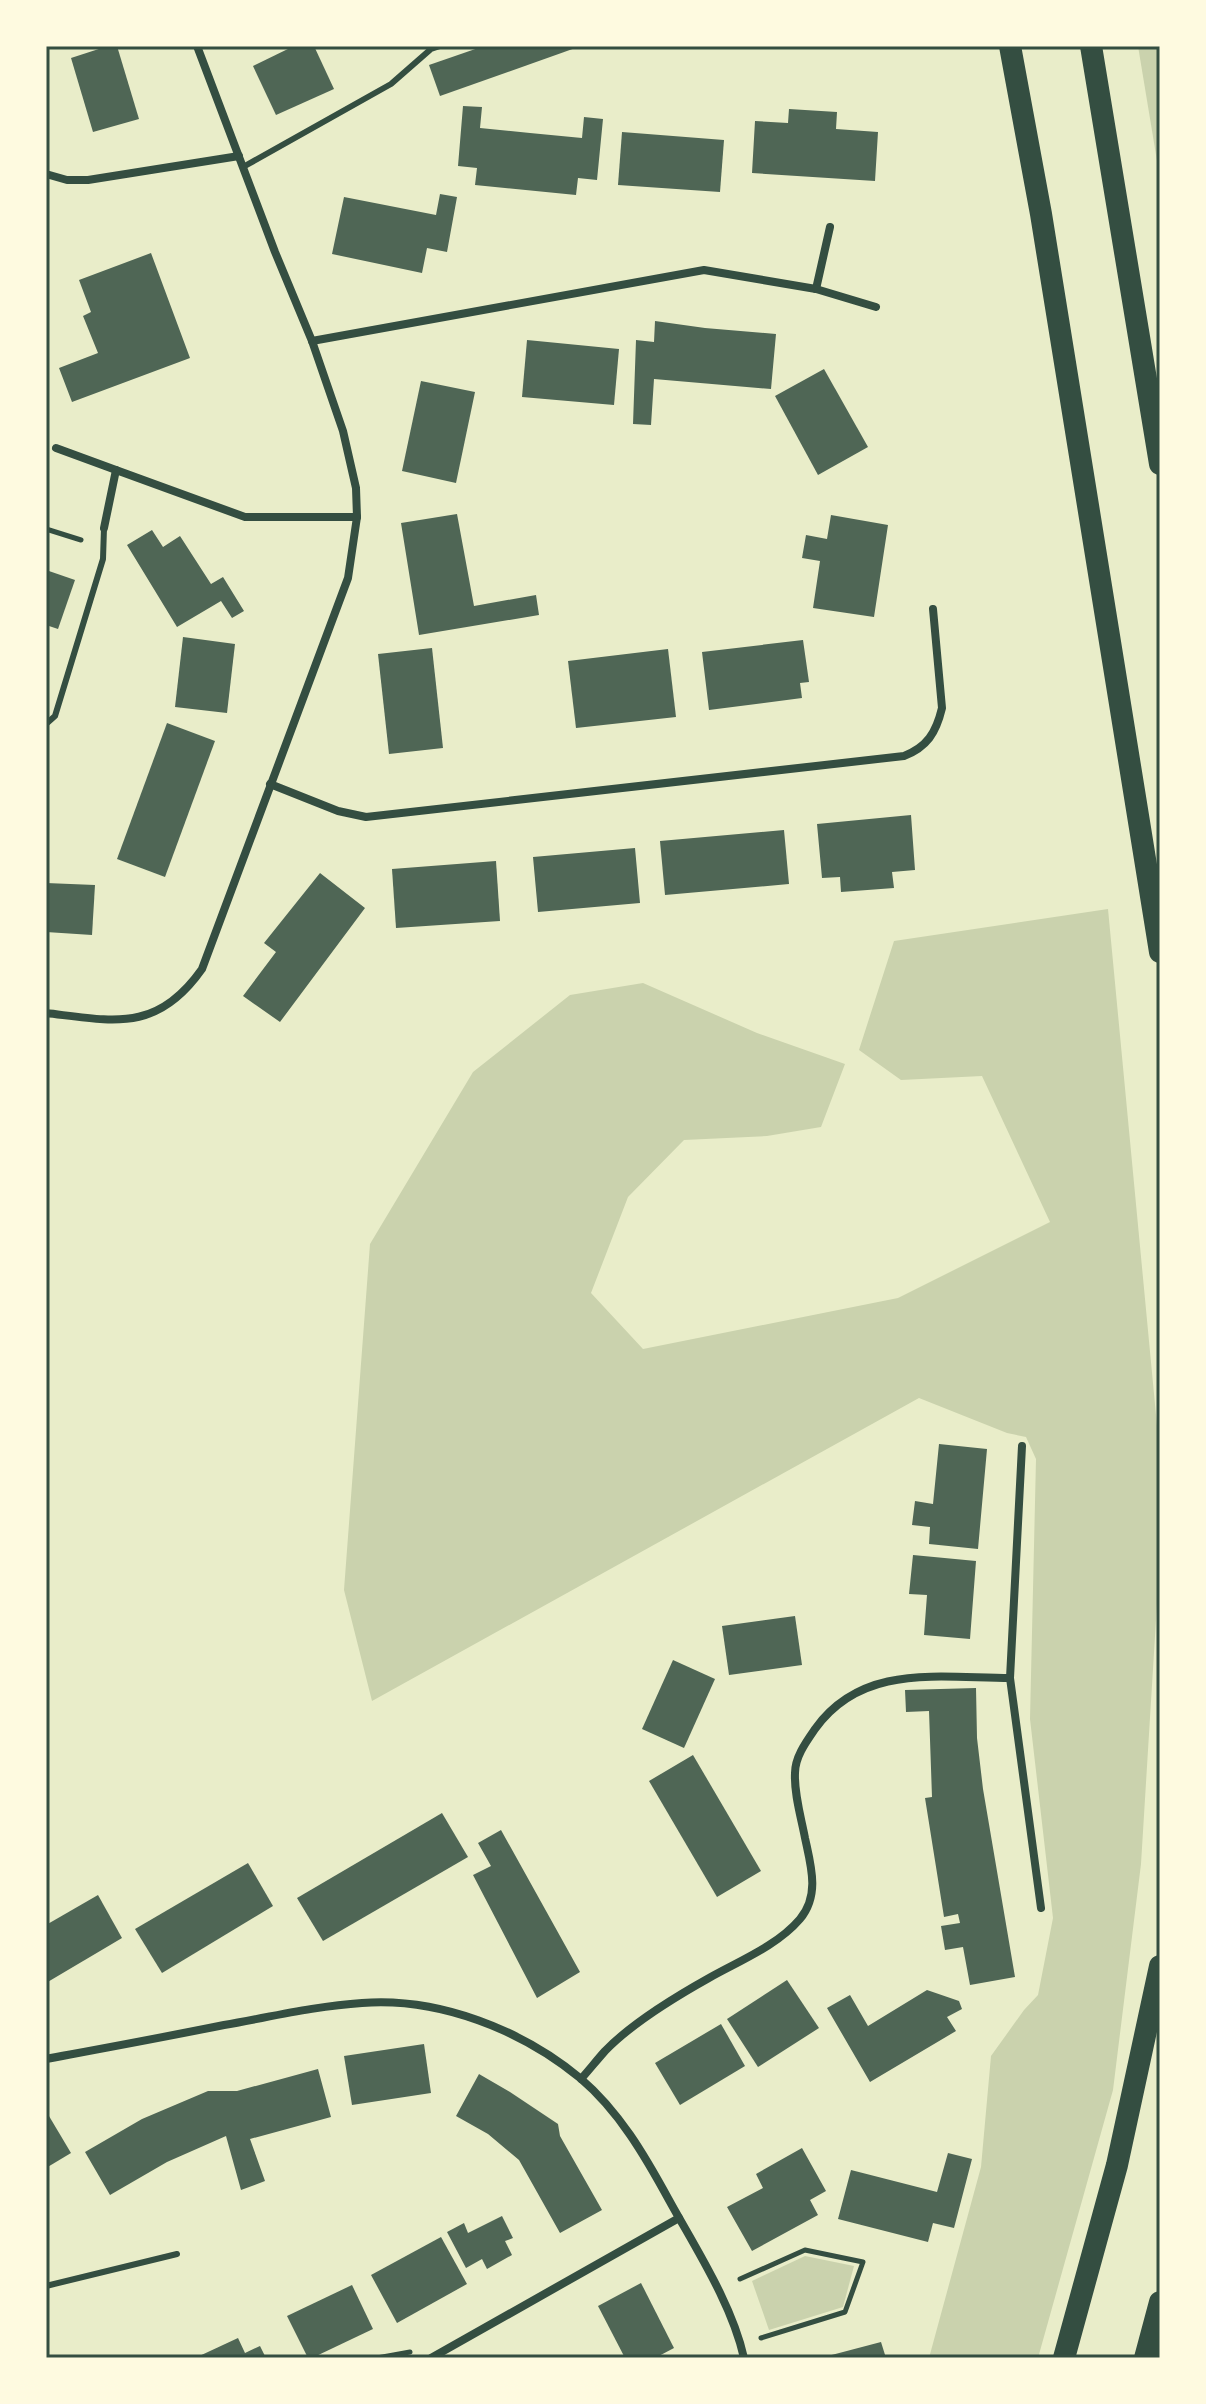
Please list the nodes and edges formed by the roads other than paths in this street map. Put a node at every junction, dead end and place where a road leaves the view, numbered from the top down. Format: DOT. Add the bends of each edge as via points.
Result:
graph roads {
  1 [pos="197,46"];
  2 [pos="440,46"];
  3 [pos="1010,46"];
  4 [pos="1091,46"];
  5 [pos="239,156"];
  6 [pos="243,167"];
  7 [pos="46,174"];
  8 [pos="830,227"];
  9 [pos="816,289"];
  10 [pos="876,307"];
  11 [pos="312,341"];
  12 [pos="56,448"];
  13 [pos="1160,464"];
  14 [pos="116,470"];
  15 [pos="357,517"];
  16 [pos="104,528"];
  17 [pos="933,609"];
  18 [pos="46,724"];
  19 [pos="270,784"];
  20 [pos="1160,952"];
  21 [pos="46,1013"];
  22 [pos="1022,1446"];
  23 [pos="1010,1678"];
  24 [pos="1041,1908"];
  25 [pos="1160,1966"];
  26 [pos="46,2059"];
  27 [pos="581,2079"];
  28 [pos="679,2218"];
  29 [pos="177,2254"];
  30 [pos="46,2286"];
  31 [pos="1160,2302"];
  32 [pos="431,2358"];
  33 [pos="744,2358"];
  34 [pos="1064,2358"];
  35 [pos="1145,2358"];
  1 -- 5 [label="street"];
  2 -- 6 [label="lane" via="391,84"];
  3 -- 20 [label="highway"];
  4 -- 13 [label="highway"];
  5 -- 6 [label="street"];
  5 -- 7 [label="street" via="88,180"];
  6 -- 11 [label="street"];
  8 -- 9 [label="street"];
  9 -- 10 [label="street"];
  9 -- 11 [label="street" via="704,270"];
  11 -- 15 [label="street" via="351,462"];
  12 -- 14 [label="street"];
  14 -- 15 [label="street" via="245,517"];
  14 -- 16 [label="street"];
  15 -- 19 [label="street" via="348,578"];
  16 -- 18 [label="lane" via="103,559 55,716"];
  17 -- 19 [label="street" via="942,708 930,739 904,756 366,817"];
  19 -- 21 [label="street" via="202,969 178,998 139,1018"];
  22 -- 23 [label="street"];
  23 -- 24 [label="street"];
  23 -- 27 [label="street" via="901,1678 868,1686 822,1720 794,1770 812,1870 813,1896 802,1916 786,1933 625,2033"];
  25 -- 34 [label="highway" via="1117,2165"];
  26 -- 27 [label="street" via="261,2018 364,2003 408,2004 489,2024"];
  27 -- 28 [label="street" via="623,2124"];
  28 -- 32 [label="street"];
  28 -- 33 [label="street" via="731,2315"];
  29 -- 30 [label="lane"];
  31 -- 35 [label="highway"];
}
